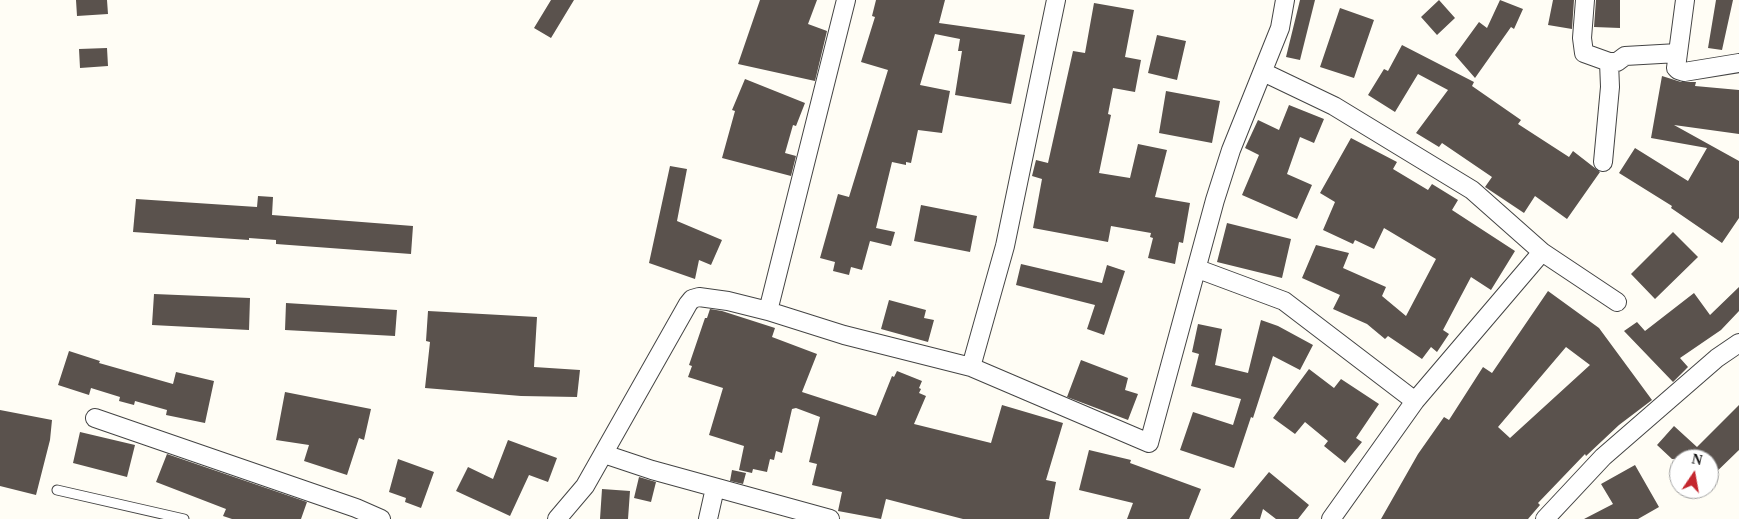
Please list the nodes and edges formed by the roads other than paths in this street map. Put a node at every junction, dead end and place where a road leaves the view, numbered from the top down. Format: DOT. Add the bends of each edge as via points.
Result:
graph roads {
  1 [pos="846,0"];
  2 [pos="1056,0"];
  3 [pos="1285,0"];
  4 [pos="1585,0"];
  5 [pos="1685,0"];
  6 [pos="1678,53"];
  7 [pos="1608,62"];
  8 [pos="1739,63"];
  9 [pos="1263,72"];
  10 [pos="1603,162"];
  11 [pos="1542,252"];
  12 [pos="1198,269"];
  13 [pos="1617,302"];
  14 [pos="768,311"];
  15 [pos="1739,344"];
  16 [pos="971,367"];
  17 [pos="1415,401"];
  18 [pos="95,418"];
  19 [pos="604,454"];
  20 [pos="715,488"];
  21 [pos="57,490"];
  22 [pos="184,519"];
  23 [pos="381,519"];
  24 [pos="557,519"];
  25 [pos="708,519"];
  26 [pos="830,519"];
  27 [pos="1331,519"];
  28 [pos="1545,519"];
  1 -- 14 [label="street"];
  2 -- 16 [label="street" via="1005,246"];
  3 -- 9 [label="street" via="1280,28"];
  4 -- 7 [label="street" via="1584,53"];
  5 -- 6 [label="street"];
  6 -- 7 [label="street" via="1625,56 1617,62"];
  6 -- 8 [label="street" via="1676,68 1684,72"];
  7 -- 10 [label="street" via="1610,87"];
  9 -- 11 [label="street" via="1334,106 1472,190"];
  9 -- 12 [label="street" via="1231,150"];
  11 -- 13 [label="street"];
  11 -- 17 [label="street"];
  12 -- 16 [label="street" via="1149,443"];
  12 -- 17 [label="street" via="1284,301"];
  14 -- 16 [label="street" via="844,335"];
  14 -- 19 [label="street" via="728,301 692,299"];
  15 -- 28 [label="street" via="1717,358 1603,457"];
  17 -- 27 [label="street"];
  18 -- 23 [label="street"];
  19 -- 20 [label="street"];
  19 -- 24 [label="street" via="585,486"];
  20 -- 25 [label="street"];
  20 -- 26 [label="street"];
  21 -- 22 [label="lane"];
}
